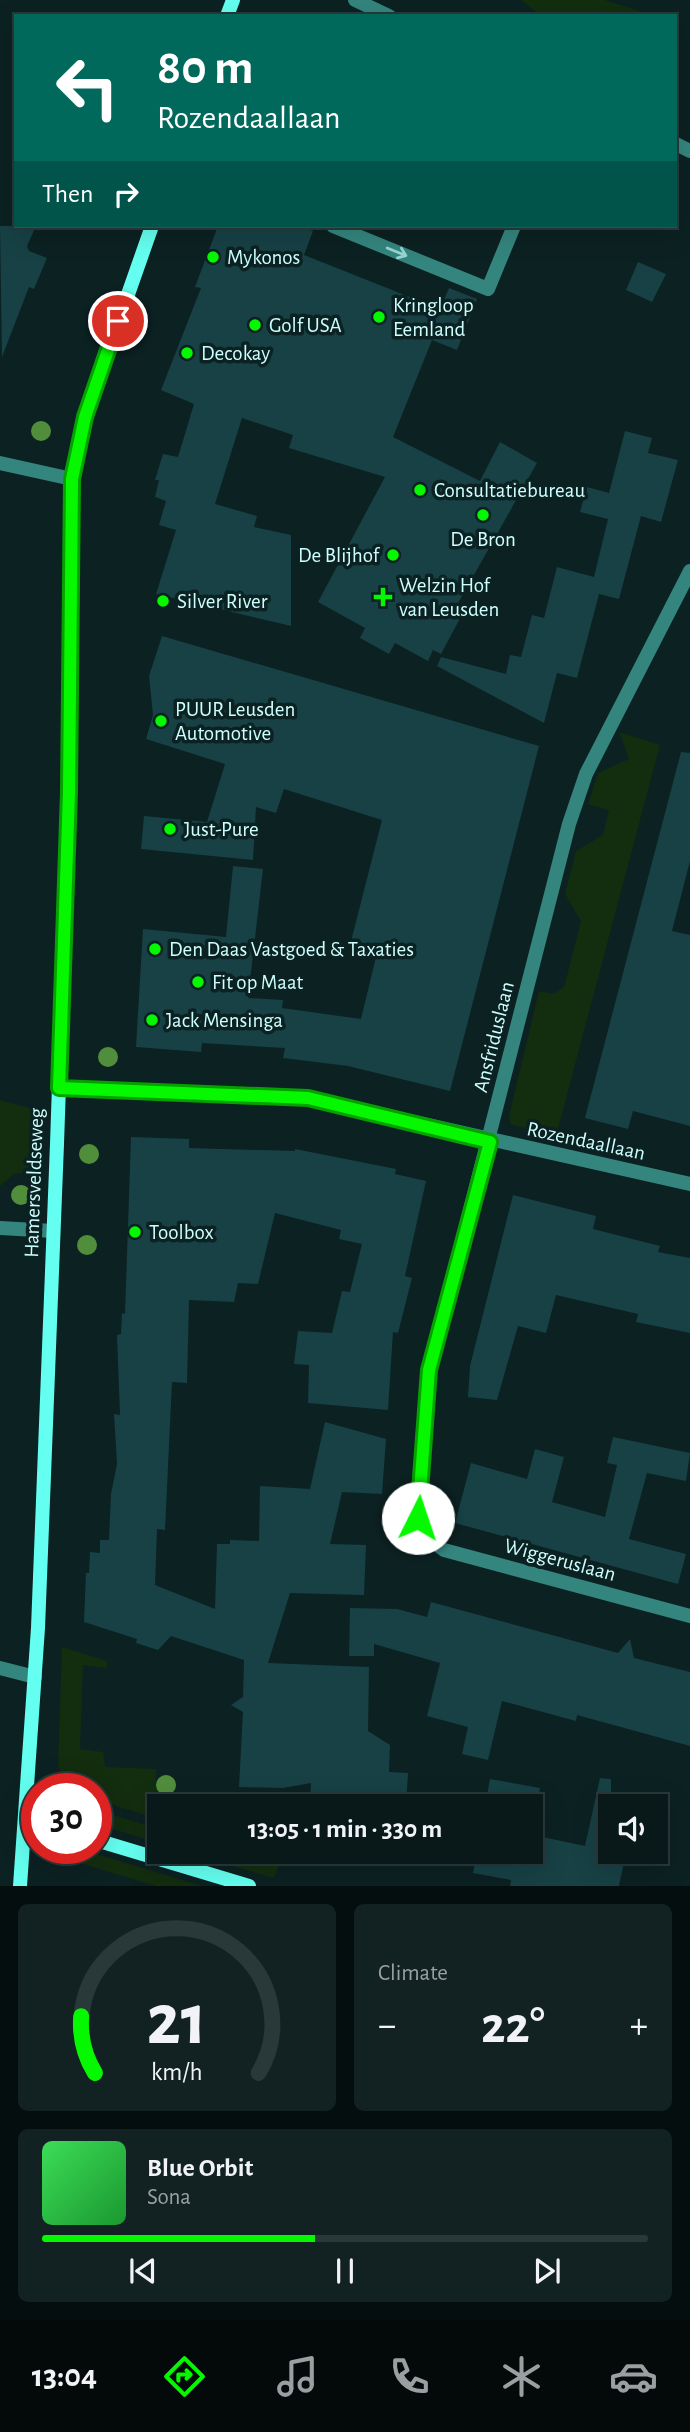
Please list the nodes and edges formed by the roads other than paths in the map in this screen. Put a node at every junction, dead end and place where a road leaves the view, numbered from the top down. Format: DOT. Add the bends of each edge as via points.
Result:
graph roads {
  1 [pos="355,0"];
  2 [pos="384,14"];
  3 [pos="151,228"];
  4 [pos="338,228"];
  5 [pos="513,228"];
  6 [pos="0,463"];
  7 [pos="72,479"];
  8 [pos="690,571"];
  9 [pos="59,1088"];
  10 [pos="490,1142"];
  11 [pos="690,1184"];
  12 [pos="0,1228"];
  13 [pos="53,1231"];
  14 [pos="424,1535"];
  15 [pos="690,1616"];
  16 [pos="0,1668"];
  17 [pos="35,1677"];
  18 [pos="32,1773"];
  19 [pos="112,1845"];
  20 [pos="24,1864"];
  21 [pos="20,1886"];
  22 [pos="249,1886"];
  1 -- 2 [label="street"];
  3 -- 7 [label="street, Hamersveldseweg" via="85,417"];
  4 -- 5 [label="street, one-way" via="488,289"];
  6 -- 7 [label="street"];
  7 -- 9 [label="street, Hamersveldseweg" via="69,792"];
  8 -- 10 [label="street, Ansfriduslaan" via="586,774 569,824"];
  9 -- 10 [label="street, Rozendaallaan" via="308,1098"];
  9 -- 13 [label="street, Hamersveldseweg"];
  10 -- 11 [label="street, Rozendaallaan"];
  10 -- 14 [label="street, Ansfriduslaan" via="429,1370 418,1518"];
  12 -- 13 [label="street"];
  13 -- 17 [label="street, Hamersveldseweg"];
  14 -- 15 [label="street, Wiggeruslaan" via="444,1550"];
  16 -- 17 [label="street"];
  17 -- 18 [label="street, Hamersveldseweg"];
  19 -- 22 [label="street"];
  20 -- 21 [label="street, Hamersveldseweg"];
}
